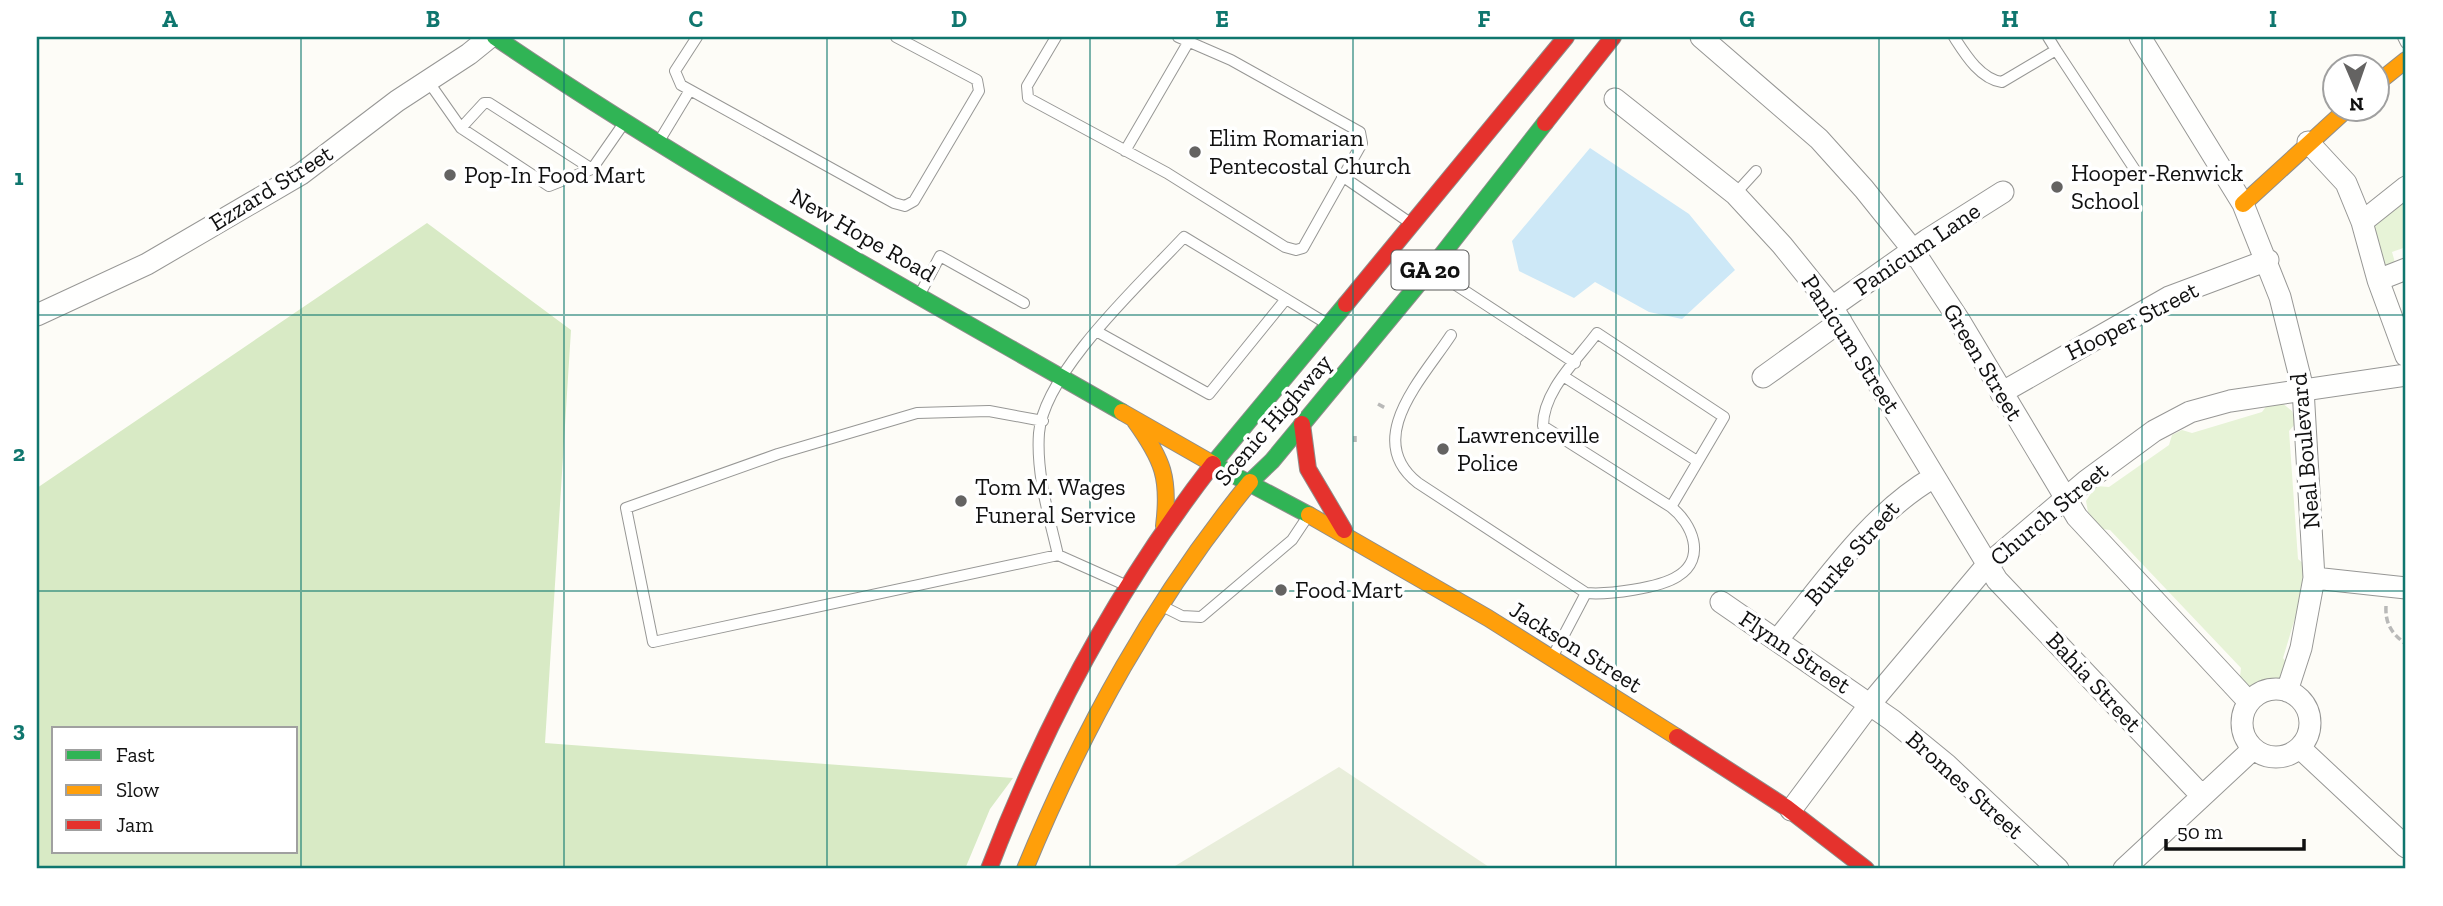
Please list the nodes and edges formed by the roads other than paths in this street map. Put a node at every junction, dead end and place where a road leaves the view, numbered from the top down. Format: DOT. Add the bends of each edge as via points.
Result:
graph roads {
  1 [pos="493,37"];
  2 [pos="697,37"];
  3 [pos="896,37"];
  4 [pos="1056,37"];
  5 [pos="1566,37"];
  6 [pos="1701,37"];
  7 [pos="1954,37"];
  8 [pos="2048,37"];
  9 [pos="2140,37"];
  10 [pos="2403,37"];
  11 [pos="1183,39"];
  12 [pos="1613,39"];
  13 [pos="2406,43"];
  14 [pos="2056,50"];
  15 [pos="2406,60"];
  16 [pos="2390,73"];
  17 [pos="428,81"];
  18 [pos="690,90"];
  19 [pos="1615,99"];
  20 [pos="626,121"];
  21 [pos="2332,122"];
  22 [pos="461,128"];
  23 [pos="660,141"];
  24 [pos="2308,142"];
  25 [pos="1125,150"];
  26 [pos="592,169"];
  27 [pos="1756,171"];
  28 [pos="1342,176"];
  29 [pos="2138,176"];
  30 [pos="2406,187"];
  31 [pos="2003,192"];
  32 [pos="1735,194"];
  33 [pos="2243,204"];
  34 [pos="2362,222"];
  35 [pos="1410,224"];
  36 [pos="1913,250"];
  37 [pos="2268,260"];
  38 [pos="2406,269"];
  39 [pos="1430,270"];
  40 [pos="2378,279"];
  41 [pos="920,293"];
  42 [pos="1286,299"];
  43 [pos="1024,303"];
  44 [pos="1837,314"];
  45 [pos="37,315"];
  46 [pos="1327,324"];
  47 [pos="1096,331"];
  48 [pos="1451,335"];
  49 [pos="2406,356"];
  50 [pos="1575,363"];
  51 [pos="2406,375"];
  52 [pos="1563,376"];
  53 [pos="1763,377"];
  54 [pos="1063,378"];
  55 [pos="2303,389"];
  56 [pos="2001,393"];
  57 [pos="1043,421"];
  58 [pos="1135,421"];
  59 [pos="1302,424"];
  60 [pos="1697,461"];
  61 [pos="1213,464"];
  62 [pos="1934,477"];
  63 [pos="1250,482"];
  64 [pos="2065,499"];
  65 [pos="1671,507"];
  66 [pos="1310,514"];
  67 [pos="1164,530"];
  68 [pos="1348,534"];
  69 [pos="1058,555"];
  70 [pos="1987,565"];
  71 [pos="2314,579"];
  72 [pos="1126,585"];
  73 [pos="2406,588"];
  74 [pos="1586,593"];
  75 [pos="1721,602"];
  76 [pos="1159,604"];
  77 [pos="1779,639"];
  78 [pos="1552,657"];
  79 [pos="2287,691"];
  80 [pos="2249,702"];
  81 [pos="1870,704"];
  82 [pos="2300,748"];
  83 [pos="2253,749"];
  84 [pos="2202,796"];
  85 [pos="1791,810"];
  86 [pos="2406,848"];
  87 [pos="989,869"];
  88 [pos="1025,869"];
  89 [pos="1866,869"];
  90 [pos="2058,869"];
  91 [pos="2124,869"];
  1 -- 17 [label="street, Ezzard Street"];
  1 -- 20 [label="main road, New Hope Road"];
  2 -- 18 [label="lane" via="675,71 681,85"];
  3 -- 18 [label="lane" via="977,80 979,91 914,201 905,206"];
  4 -- 25 [label="lane" via="1027,86 1028,98"];
  5 -- 35 [label="main road, Scenic Highway / GA 20"];
  6 -- 36 [label="street, Green Street" via="1819,139"];
  7 -- 14 [label="lane" via="1980,71 2002,82"];
  8 -- 14 [label="lane"];
  9 -- 33 [label="street, Neal Boulevard"];
  10 -- 13 [label="lane"];
  11 -- 25 [label="lane"];
  11 -- 28 [label="lane" via="1231,60 1360,132 1362,143"];
  12 -- 39 [label="main road, Scenic Highway / GA 20"];
  14 -- 29 [label="lane"];
  15 -- 16 [label="main road"];
  17 -- 22 [label="lane"];
  17 -- 45 [label="street, Ezzard Street" via="301,174 147,264"];
  18 -- 23 [label="lane"];
  19 -- 32 [label="street, Panicum Street"];
  20 -- 23 [label="main road, New Hope Road"];
  20 -- 26 [label="lane"];
  21 -- 24 [label="main road"];
  22 -- 26 [label="lane" via="549,186"];
  22 -- 26 [label="lane" via="489,103"];
  23 -- 41 [label="main road, New Hope Road"];
  24 -- 33 [label="main road"];
  24 -- 34 [label="street" via="2346,183"];
  25 -- 28 [label="lane" via="1296,250 1317,226"];
  27 -- 32 [label="lane"];
  28 -- 35 [label="lane"];
  30 -- 34 [label="street"];
  31 -- 36 [label="street, Panicum Lane"];
  32 -- 44 [label="street, Panicum Street"];
  33 -- 37 [label="street, Neal Boulevard"];
  34 -- 40 [label="street"];
  35 -- 46 [label="main road, Scenic Highway / GA 20"];
  36 -- 44 [label="street, Panicum Lane"];
  36 -- 56 [label="street, Green Street"];
  37 -- 55 [label="street, Neal Boulevard"];
  37 -- 56 [label="street, Hooper Street" via="2169,297"];
  38 -- 40 [label="street"];
  39 -- 50 [label="lane"];
  39 -- 59 [label="main road, Scenic Highway / GA 20"];
  40 -- 49 [label="street"];
  41 -- 43 [label="lane" via="940,256"];
  41 -- 54 [label="main road, New Hope Road"];
  42 -- 46 [label="lane"];
  42 -- 47 [label="lane" via="1184,237"];
  42 -- 47 [label="lane" via="1209,394"];
  44 -- 53 [label="street, Panicum Lane"];
  44 -- 62 [label="street, Panicum Street"];
  46 -- 61 [label="main road, Scenic Highway / GA 20"];
  47 -- 54 [label="lane"];
  48 -- 74 [label="lane" via="1396,421 1393,440 1398,458 1418,483"];
  50 -- 52 [label="lane"];
  50 -- 60 [label="lane" via="1597,333 1724,417"];
  51 -- 55 [label="street, Church Street"];
  52 -- 60 [label="lane"];
  52 -- 65 [label="lane" via="1543,412 1543,426"];
  54 -- 57 [label="lane"];
  54 -- 58 [label="main road, New Hope Road"];
  55 -- 64 [label="street, Church Street" via="2190,412 2154,431"];
  55 -- 71 [label="street, Neal Boulevard"];
  56 -- 64 [label="street, Green Street"];
  57 -- 69 [label="lane" via="1040,475"];
  57 -- 69 [label="lane" via="989,411 918,413 778,454 626,508 653,642"];
  58 -- 61 [label="main road, New Hope Road"];
  58 -- 67 [label="main road" via="1167,471"];
  59 -- 63 [label="main road, Scenic Highway"];
  59 -- 68 [label="main road" via="1301,452 1308,474"];
  60 -- 65 [label="lane"];
  61 -- 63 [label="main road, New Hope Road"];
  61 -- 67 [label="main road, Scenic Highway"];
  62 -- 70 [label="street, Panicum Street"];
  62 -- 77 [label="street, Burke Street" via="1904,495 1876,521"];
  63 -- 66 [label="main road, Jackson Street"];
  63 -- 76 [label="main road, Scenic Highway"];
  64 -- 70 [label="street, Church Street"];
  64 -- 80 [label="street, Green Street"];
  65 -- 74 [label="lane" via="1687,523 1694,539 1692,559 1679,576 1652,585"];
  66 -- 68 [label="main road, Jackson Street"];
  66 -- 76 [label="lane" via="1292,540 1201,617 1182,617"];
  67 -- 72 [label="main road, Scenic Highway"];
  68 -- 78 [label="main road, Jackson Street"];
  69 -- 72 [label="lane"];
  70 -- 81 [label="street, Church Street"];
  70 -- 84 [label="street, Bahia Street"];
  71 -- 73 [label="street"];
  71 -- 79 [label="street, Neal Boulevard" via="2301,648"];
  72 -- 87 [label="main road, Scenic Highway" via="1058,707"];
  74 -- 78 [label="lane"];
  75 -- 77 [label="street, Flynn Street"];
  76 -- 88 [label="main road, Scenic Highway" via="1095,710"];
  77 -- 81 [label="street, Flynn Street"];
  78 -- 85 [label="main road, Jackson Street"];
  79 -- 80 [label="street" via="2266,690"];
  79 -- 82 [label="street" via="2305,705 2310,716 2307,739"];
  80 -- 83 [label="street" via="2242,731"];
  81 -- 85 [label="street, Church Street"];
  81 -- 90 [label="street, Bromes Street" via="1947,765"];
  82 -- 83 [label="street" via="2282,758"];
  82 -- 86 [label="street"];
  83 -- 84 [label="street"];
  84 -- 91 [label="street"];
  85 -- 89 [label="main road, Jackson Street"];
}
